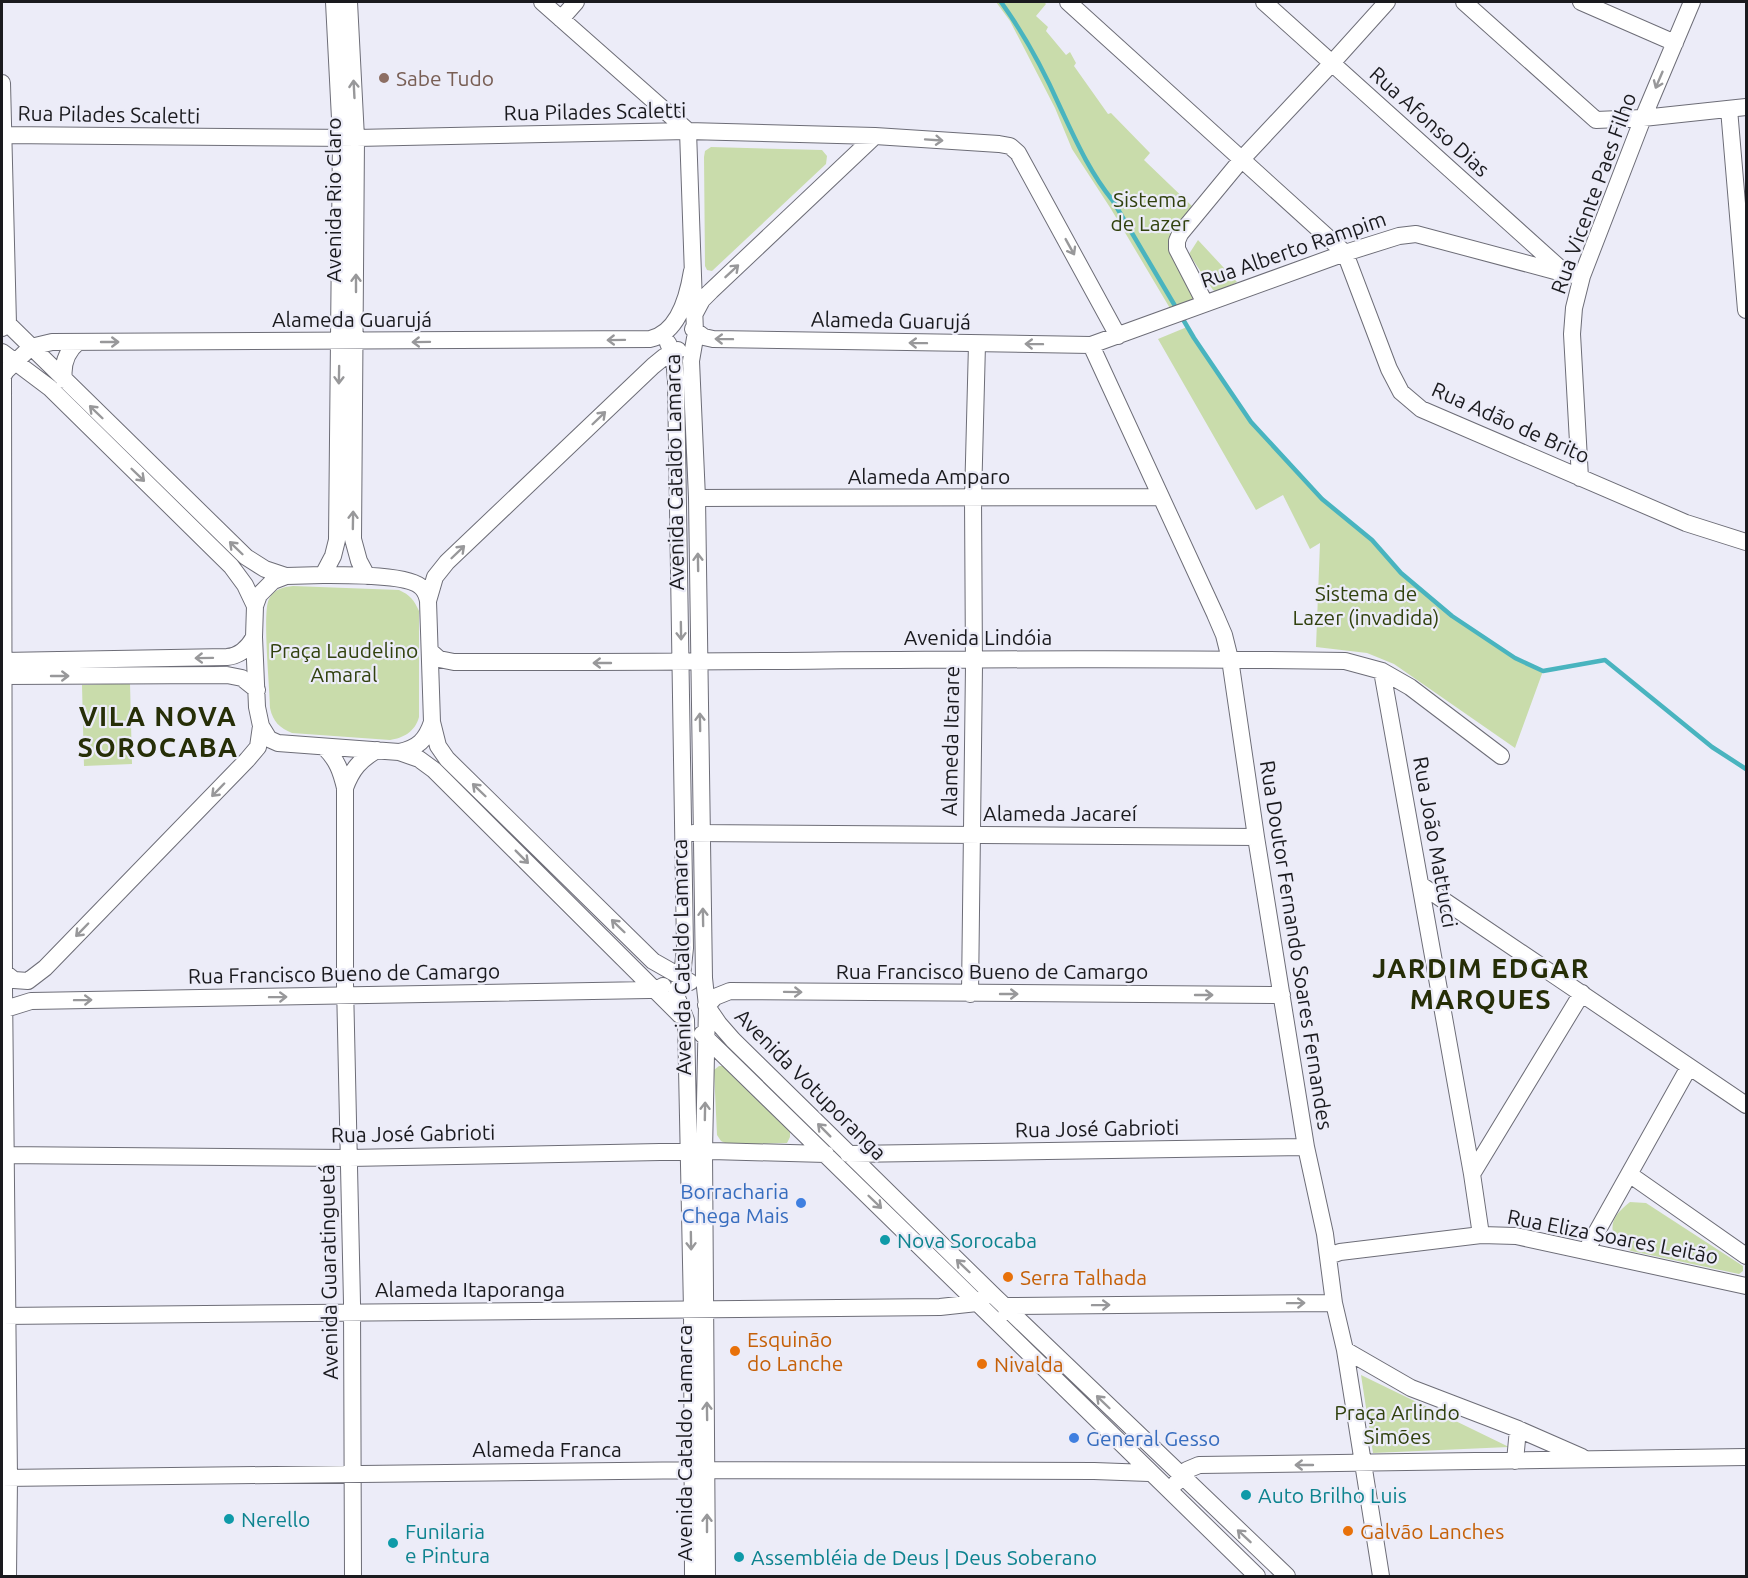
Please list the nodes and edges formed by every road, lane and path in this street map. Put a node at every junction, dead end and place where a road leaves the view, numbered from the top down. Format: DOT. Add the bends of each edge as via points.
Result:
graph roads {
  1 [pos="334,2"];
  2 [pos="349,2"];
  3 [pos="542,2"];
  4 [pos="576,2"];
  5 [pos="1068,2"];
  6 [pos="1264,2"];
  7 [pos="1387,2"];
  8 [pos="1464,2"];
  9 [pos="1581,2"];
  10 [pos="1692,2"];
  11 [pos="561,19"];
  12 [pos="1675,43"];
  13 [pos="1332,63"];
  14 [pos="2,83"];
  15 [pos="649,97"];
  16 [pos="1746,107"];
  17 [pos="1729,109"];
  18 [pos="1643,118"];
  19 [pos="688,131"];
  20 [pos="645,132"];
  21 [pos="3,135"];
  22 [pos="841,135"];
  23 [pos="875,136"];
  24 [pos="349,138"];
  25 [pos="1242,159"];
  26 [pos="849,161"];
  27 [pos="1743,236"];
  28 [pos="1345,253"];
  29 [pos="692,271"];
  30 [pos="1574,275"];
  31 [pos="1098,298"];
  32 [pos="1200,305"];
  33 [pos="1746,310"];
  34 [pos="4,323"];
  35 [pos="694,329"];
  36 [pos="1118,336"];
  37 [pos="78,342"];
  38 [pos="347,342"];
  39 [pos="672,343"];
  40 [pos="977,344"];
  41 [pos="1094,344"];
  42 [pos="31,347"];
  43 [pos="6,358"];
  44 [pos="64,380"];
  45 [pos="1580,478"];
  46 [pos="1160,497"];
  47 [pos="697,498"];
  48 [pos="973,499"];
  49 [pos="1746,542"];
  50 [pos="323,575"];
  51 [pos="286,576"];
  52 [pos="367,576"];
  53 [pos="428,601"];
  54 [pos="255,606"];
  55 [pos="254,637"];
  56 [pos="430,651"];
  57 [pos="974,659"];
  58 [pos="1230,659"];
  59 [pos="2,660"];
  60 [pos="682,663"];
  61 [pos="699,663"];
  62 [pos="1382,671"];
  63 [pos="2,676"];
  64 [pos="257,690"];
  65 [pos="432,722"];
  66 [pos="261,726"];
  67 [pos="325,748"];
  68 [pos="377,750"];
  69 [pos="399,752"];
  70 [pos="1501,756"];
  71 [pos="345,788"];
  72 [pos="683,833"];
  73 [pos="702,833"];
  74 [pos="971,835"];
  75 [pos="1256,837"];
  76 [pos="1421,885"];
  77 [pos="685,948"];
  78 [pos="629,962"];
  79 [pos="661,966"];
  80 [pos="45,968"];
  81 [pos="682,976"];
  82 [pos="3,982"];
  83 [pos="656,990"];
  84 [pos="622,991"];
  85 [pos="735,991"];
  86 [pos="1582,993"];
  87 [pos="970,994"];
  88 [pos="1281,995"];
  89 [pos="345,996"];
  90 [pos="49,1001"];
  91 [pos="3,1009"];
  92 [pos="698,1019"];
  93 [pos="723,1029"];
  94 [pos="707,1039"];
  95 [pos="727,1059"];
  96 [pos="1689,1067"];
  97 [pos="706,1071"];
  98 [pos="1746,1105"];
  99 [pos="1306,1147"];
  100 [pos="697,1151"];
  101 [pos="888,1153"];
  102 [pos="4,1154"];
  103 [pos="826,1154"];
  104 [pos="848,1154"];
  105 [pos="349,1158"];
  106 [pos="1472,1174"];
  107 [pos="1629,1174"];
  108 [pos="874,1180"];
  109 [pos="1481,1235"];
  110 [pos="1586,1251"];
  111 [pos="1329,1256"];
  112 [pos="1746,1256"];
  113 [pos="950,1275"];
  114 [pos="1746,1286"];
  115 [pos="1000,1301"];
  116 [pos="1334,1303"];
  117 [pos="1042,1306"];
  118 [pos="940,1308"];
  119 [pos="699,1310"];
  120 [pos="986,1312"];
  121 [pos="352,1313"];
  122 [pos="5,1316"];
  123 [pos="1030,1330"];
  124 [pos="1345,1350"];
  125 [pos="1518,1429"];
  126 [pos="1114,1439"];
  127 [pos="1746,1457"];
  128 [pos="1588,1459"];
  129 [pos="1515,1461"];
  130 [pos="1363,1464"];
  131 [pos="699,1470"];
  132 [pos="1094,1471"];
  133 [pos="351,1473"];
  134 [pos="1149,1473"];
  135 [pos="1180,1476"];
  136 [pos="5,1478"];
  137 [pos="1173,1496"];
  138 [pos="8,1576"];
  139 [pos="353,1576"];
  140 [pos="693,1576"];
  141 [pos="707,1576"];
  142 [pos="1257,1576"];
  143 [pos="1287,1576"];
  144 [pos="1381,1576"];
  1 -- 24 [label="street, Avenida Rio Claro"];
  24 -- 2 [label="street, Avenida Rio Claro, one-way"];
  3 -- 11 [label="street"];
  4 -- 11 [label="street"];
  5 -- 25 [label="street"];
  6 -- 13 [label="street, Rua Afonso Dias"];
  7 -- 13 [label="street"];
  8 -- 18 [label="street" via="1596,120"];
  9 -- 12 [label="street"];
  10 -- 12 [label="street, Rua Vicente Paes Filho"];
  11 -- 15 [label="street"];
  12 -- 18 [label="street, Rua Vicente Paes Filho, one-way"];
  13 -- 25 [label="street"];
  13 -- 30 [label="street, Rua Afonso Dias"];
  14 -- 21 [label="street"];
  15 -- 19 [label="street"];
  15 -- 20 [label="street" via="655,117"];
  16 -- 17 [label="street"];
  17 -- 18 [label="street"];
  17 -- 27 [label="street"];
  18 -- 30 [label="street, Rua Vicente Paes Filho"];
  19 -- 20 [label="street, Rua Pilades Scaletti"];
  19 -- 22 [label="street, Rua Pilades Scaletti"];
  19 -- 29 [label="street, Avenida Cataldo Lamarca"];
  20 -- 24 [label="street, Rua Pilades Scaletti"];
  21 -- 24 [label="street, Rua Pilades Scaletti"];
  21 -- 34 [label="street"];
  22 -- 23 [label="street, Rua Pilades Scaletti"];
  22 -- 26 [label="street" via="848,138 852,149"];
  23 -- 26 [label="street"];
  23 -- 31 [label="street, Rua Pilades Scaletti, one-way" via="1010,146 1018,153"];
  24 -- 38 [label="street, Avenida Rio Claro"];
  25 -- 28 [label="street"];
  25 -- 32 [label="street" via="1177,241"];
  35 -- 26 [label="street, one-way" via="706,296"];
  27 -- 33 [label="street"];
  28 -- 30 [label="street, Rua Alberto Rampim" via="1416,234"];
  28 -- 32 [label="street, Rua Alberto Rampim"];
  28 -- 45 [label="street, Rua Adão de Brito" via="1401,392 1421,409"];
  29 -- 35 [label="street, Avenida Cataldo Lamarca"];
  29 -- 39 [label="street, Avenida Cataldo Lamarca"];
  30 -- 45 [label="street, Rua Vicente Paes Filho" via="1572,334"];
  31 -- 36 [label="street, Rua Pilades Scaletti"];
  31 -- 41 [label="street"];
  32 -- 36 [label="street, Rua Alberto Rampim"];
  34 -- 42 [label="street"];
  35 -- 39 [label="street, Alameda Guarujá" via="682,323"];
  35 -- 39 [label="street" via="691,347 683,350"];
  40 -- 35 [label="street, Alameda Guarujá, one-way" via="713,339"];
  35 -- 47 [label="street, Avenida Cataldo Lamarca" via="691,361"];
  36 -- 41 [label="street, Rua Alberto Rampim"];
  37 -- 38 [label="street, Alameda Guarujá, one-way"];
  37 -- 42 [label="street, Alameda Guarujá"];
  37 -- 44 [label="street" via="64,362"];
  39 -- 38 [label="street, Alameda Guarujá, one-way" via="658,337"];
  38 -- 50 [label="street, Avenida Rio Claro, one-way" via="337,540"];
  52 -- 38 [label="street, Avenida Rio Claro, one-way" via="353,539"];
  53 -- 39 [label="street, one-way" via="435,577 447,562 653,366"];
  39 -- 60 [label="street, Avenida Cataldo Lamarca, one-way"];
  41 -- 40 [label="street, Alameda Guarujá, one-way"];
  40 -- 48 [label="street, Alameda Itarare"];
  41 -- 46 [label="street, Rua Doutor Fernando Soares Fernandes"];
  42 -- 43 [label="street"];
  42 -- 44 [label="street"];
  43 -- 54 [label="street, one-way" via="50,388 231,566"];
  43 -- 59 [label="street"];
  51 -- 44 [label="street, one-way" via="246,557"];
  45 -- 49 [label="street, Rua Adão de Brito" via="1686,523"];
  46 -- 48 [label="street, Alameda Amparo"];
  46 -- 58 [label="street, Rua Doutor Fernando Soares Fernandes" via="1215,614"];
  47 -- 48 [label="street, Alameda Amparo"];
  61 -- 47 [label="street, Avenida Cataldo Lamarca, one-way"];
  48 -- 57 [label="street, Alameda Itarare"];
  50 -- 51 [label="street"];
  50 -- 52 [label="street"];
  51 -- 54 [label="street" via="265,587"];
  52 -- 53 [label="street" via="410,580 422,588"];
  53 -- 56 [label="street"];
  54 -- 55 [label="street"];
  55 -- 59 [label="street, one-way" via="234,657"];
  55 -- 64 [label="street"];
  60 -- 56 [label="street, Avenida Lindóia, one-way" via="454,662 439,659"];
  56 -- 65 [label="street"];
  57 -- 58 [label="street, Avenida Lindóia"];
  57 -- 61 [label="street, Avenida Lindóia"];
  57 -- 74 [label="street, Alameda Itarare"];
  58 -- 62 [label="street, Avenida Lindóia" via="1345,661"];
  58 -- 75 [label="street, Rua Doutor Fernando Soares Fernandes"];
  59 -- 63 [label="street"];
  60 -- 61 [label="street, Avenida Lindóia"];
  60 -- 72 [label="street, Avenida Cataldo Lamarca"];
  73 -- 61 [label="street, Avenida Cataldo Lamarca, one-way"];
  62 -- 70 [label="street, Avenida Lindóia" via="1410,687"];
  62 -- 76 [label="street, Rua João Mattucci"];
  63 -- 64 [label="street, one-way" via="227,675 242,678"];
  63 -- 82 [label="street"];
  64 -- 66 [label="street"];
  65 -- 69 [label="street" via="421,742"];
  79 -- 65 [label="street, Avenida Votuporanga, one-way" via="447,759 438,746"];
  66 -- 67 [label="street" via="269,739 278,743"];
  66 -- 80 [label="street, one-way" via="258,747 248,760"];
  67 -- 68 [label="street"];
  67 -- 71 [label="street, Avenida Guaratinguetá" via="341,770"];
  68 -- 69 [label="street"];
  68 -- 71 [label="street, Avenida Guaratinguetá" via="357,764"];
  69 -- 78 [label="street, Avenida Votuporanga, one-way" via="434,770"];
  71 -- 89 [label="street, Avenida Guaratinguetá"];
  72 -- 73 [label="street, Alameda Jacareí"];
  72 -- 77 [label="street, Avenida Cataldo Lamarca"];
  73 -- 74 [label="street, Alameda Jacareí"];
  92 -- 73 [label="street, Avenida Cataldo Lamarca, one-way" via="704,987"];
  74 -- 75 [label="street, Alameda Jacareí"];
  74 -- 87 [label="street, Alameda Itarare"];
  75 -- 88 [label="street, Rua Doutor Fernando Soares Fernandes"];
  76 -- 86 [label="street"];
  76 -- 106 [label="street, Rua João Mattucci"];
  77 -- 79 [label="street, Avenida Cataldo Lamarca" via="673,964"];
  77 -- 81 [label="street, Avenida Cataldo Lamarca"];
  78 -- 83 [label="street, Avenida Votuporanga"];
  78 -- 84 [label="street" via="632,978"];
  79 -- 81 [label="street, Avenida Votuporanga"];
  80 -- 82 [label="street" via="21,984"];
  80 -- 90 [label="street" via="38,982"];
  81 -- 83 [label="street, Rua Francisco Bueno de Camargo"];
  81 -- 92 [label="street, Avenida Votuporanga" via="695,986"];
  81 -- 92 [label="street, Avenida Cataldo Lamarca" via="676,995"];
  82 -- 91 [label="street"];
  83 -- 84 [label="street, Rua Francisco Bueno de Camargo"];
  83 -- 92 [label="street, Avenida Votuporanga"];
  84 -- 89 [label="street, Rua Francisco Bueno de Camargo"];
  85 -- 87 [label="street, Rua Francisco Bueno de Camargo, one-way"];
  85 -- 92 [label="street, Rua Francisco Bueno de Camargo" via="721,993"];
  85 -- 93 [label="street" via="720,1004 718,1016"];
  86 -- 96 [label="street"];
  86 -- 106 [label="street"];
  87 -- 88 [label="street, Rua Francisco Bueno de Camargo, one-way"];
  88 -- 99 [label="street, Rua Doutor Fernando Soares Fernandes"];
  90 -- 89 [label="street, Rua Francisco Bueno de Camargo, one-way"];
  89 -- 105 [label="street, Avenida Guaratinguetá"];
  90 -- 91 [label="street, Rua Francisco Bueno de Camargo" via="24,1002"];
  91 -- 102 [label="street"];
  92 -- 93 [label="street, Avenida Votuporanga"];
  92 -- 94 [label="street, Avenida Cataldo Lamarca"];
  92 -- 100 [label="street, Avenida Cataldo Lamarca"];
  104 -- 93 [label="street, Avenida Votuporanga, one-way"];
  94 -- 95 [label="street, Avenida Votuporanga"];
  94 -- 97 [label="street, Avenida Cataldo Lamarca"];
  95 -- 97 [label="street" via="711,1059"];
  95 -- 103 [label="street, Avenida Votuporanga"];
  96 -- 98 [label="street"];
  96 -- 107 [label="street"];
  100 -- 97 [label="street, Avenida Cataldo Lamarca, one-way"];
  99 -- 101 [label="street, Rua José Gabrioti"];
  99 -- 111 [label="street, Rua Doutor Fernando Soares Fernandes"];
  100 -- 103 [label="street, Rua José Gabrioti"];
  100 -- 105 [label="street, Rua José Gabrioti"];
  100 -- 119 [label="street, Avenida Cataldo Lamarca"];
  101 -- 104 [label="street, Rua José Gabrioti"];
  101 -- 108 [label="street" via="875,1161"];
  102 -- 105 [label="street, Rua José Gabrioti"];
  102 -- 122 [label="street"];
  103 -- 113 [label="street, Avenida Votuporanga, one-way"];
  104 -- 108 [label="street, Avenida Votuporanga"];
  105 -- 121 [label="street, Avenida Guaratinguetá"];
  106 -- 109 [label="street, Rua João Mattucci"];
  107 -- 110 [label="street"];
  107 -- 112 [label="street"];
  115 -- 108 [label="street, Avenida Votuporanga, one-way"];
  109 -- 110 [label="street, Rua Eliza Soares Leitão" via="1516,1236"];
  109 -- 111 [label="street, Rua Eliza Soares Leitão"];
  110 -- 114 [label="street, Rua Eliza Soares Leitão"];
  111 -- 116 [label="street, Rua Doutor Fernando Soares Fernandes"];
  113 -- 118 [label="street" via="950,1291"];
  113 -- 120 [label="street, Avenida Votuporanga"];
  115 -- 117 [label="street"];
  115 -- 120 [label="street" via="984,1297"];
  115 -- 120 [label="street" via="1007,1312 1004,1319"];
  115 -- 123 [label="street, Avenida Votuporanga"];
  117 -- 116 [label="street, one-way"];
  116 -- 124 [label="street, Rua Doutor Fernando Soares Fernandes"];
  117 -- 123 [label="street" via="1030,1318"];
  118 -- 119 [label="street, Alameda Itaporanga"];
  118 -- 120 [label="street, Alameda Itaporanga"];
  119 -- 121 [label="street, Alameda Itaporanga"];
  119 -- 131 [label="street, Avenida Cataldo Lamarca"];
  120 -- 126 [label="street, Avenida Votuporanga"];
  121 -- 122 [label="street, Alameda Itaporanga"];
  121 -- 133 [label="street, Avenida Guaratinguetá"];
  122 -- 136 [label="street"];
  135 -- 123 [label="street, Avenida Votuporanga, one-way"];
  124 -- 125 [label="street" via="1411,1388"];
  124 -- 130 [label="street, Rua Doutor Fernando Soares Fernandes"];
  125 -- 128 [label="street"];
  125 -- 129 [label="street"];
  126 -- 132 [label="street" via="1116,1454"];
  126 -- 134 [label="street, Avenida Votuporanga"];
  127 -- 128 [label="street"];
  128 -- 129 [label="street"];
  129 -- 130 [label="street"];
  130 -- 135 [label="street, one-way" via="1199,1465"];
  130 -- 144 [label="street, Rua Doutor Fernando Soares Fernandes"];
  131 -- 132 [label="street, Alameda Franca"];
  131 -- 133 [label="street, Alameda Franca"];
  131 -- 140 [label="street, Avenida Cataldo Lamarca"];
  141 -- 131 [label="street, Avenida Cataldo Lamarca, one-way"];
  132 -- 134 [label="street, Alameda Franca"];
  133 -- 136 [label="street, Alameda Franca"];
  133 -- 139 [label="street, Avenida Guaratinguetá"];
  134 -- 137 [label="street, Avenida Votuporanga"];
  135 -- 137 [label="street"];
  143 -- 135 [label="street, Avenida Votuporanga, one-way"];
  136 -- 138 [label="street"];
  137 -- 142 [label="street, Avenida Votuporanga"];
}
